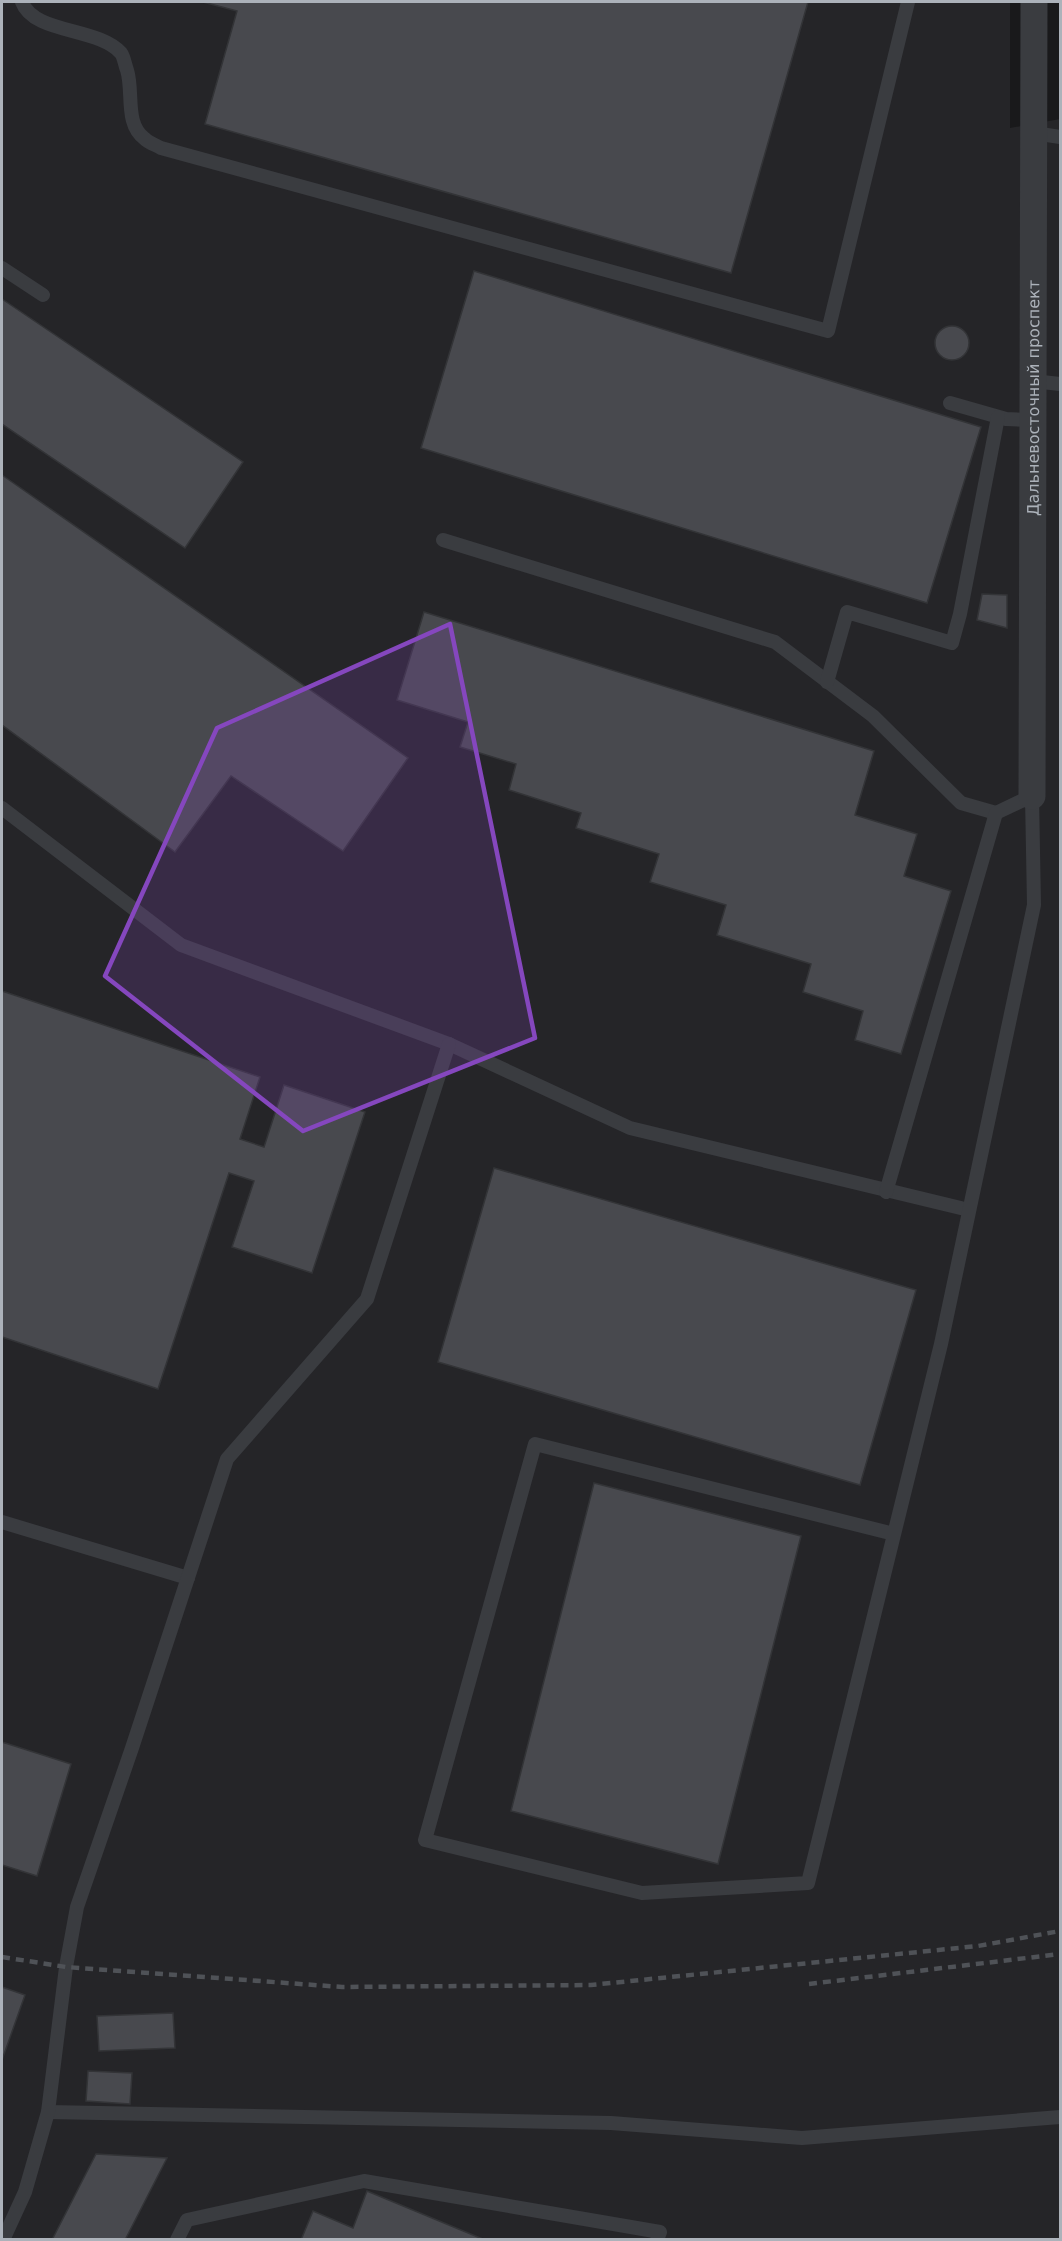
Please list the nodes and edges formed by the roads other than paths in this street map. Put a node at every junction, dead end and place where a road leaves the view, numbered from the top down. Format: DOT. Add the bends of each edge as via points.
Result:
graph roads {
  1 [pos="22,2"];
  2 [pos="908,2"];
  3 [pos="1034,2"];
  4 [pos="1034,133"];
  5 [pos="1060,137"];
  6 [pos="2,268"];
  7 [pos="43,295"];
  8 [pos="1033,381"];
  9 [pos="1060,384"];
  10 [pos="950,403"];
  11 [pos="998,417"];
  12 [pos="1032,420"];
  13 [pos="443,540"];
  14 [pos="827,681"];
  15 [pos="1032,796"];
  16 [pos="2,808"];
  17 [pos="996,813"];
  18 [pos="449,1044"];
  19 [pos="886,1192"];
  20 [pos="969,1210"];
  21 [pos="2,1522"];
  22 [pos="894,1534"];
  23 [pos="188,1578"];
  24 [pos="48,2112"];
  25 [pos="1060,2117"];
  26 [pos="3,2240"];
  27 [pos="177,2240"];
  28 [pos="657,2240"];
  1 -- 2 [label="lane" via="44,23 106,41 122,54 130,79 132,120 144,139 161,148 828,331"];
  3 -- 4 [label="street, Дальневосточный проспект"];
  4 -- 5 [label="lane"];
  4 -- 8 [label="street, Дальневосточный проспект"];
  6 -- 7 [label="lane"];
  8 -- 9 [label="lane"];
  8 -- 12 [label="street, Дальневосточный проспект"];
  10 -- 11 [label="lane"];
  11 -- 12 [label="lane"];
  11 -- 14 [label="lane" via="952,643 847,612"];
  12 -- 15 [label="street, Дальневосточный проспект"];
  13 -- 14 [label="lane" via="775,642"];
  14 -- 17 [label="lane" via="873,716 961,803"];
  15 -- 17 [label="lane"];
  15 -- 20 [label="lane" via="1034,905"];
  16 -- 18 [label="lane" via="181,945"];
  17 -- 19 [label="lane"];
  18 -- 19 [label="lane" via="630,1128"];
  18 -- 23 [label="lane" via="367,1299 227,1459"];
  19 -- 20 [label="lane"];
  20 -- 22 [label="lane"];
  21 -- 23 [label="lane"];
  22 -- 22 [label="lane" via="535,1444 425,1840 642,1893 807,1883"];
  23 -- 24 [label="lane" via="76,1907"];
  24 -- 25 [label="lane" via="611,2123 802,2138"];
  24 -- 26 [label="lane" via="25,2192"];
  27 -- 28 [label="lane" via="187,2220 364,2181 660,2232"];
}
